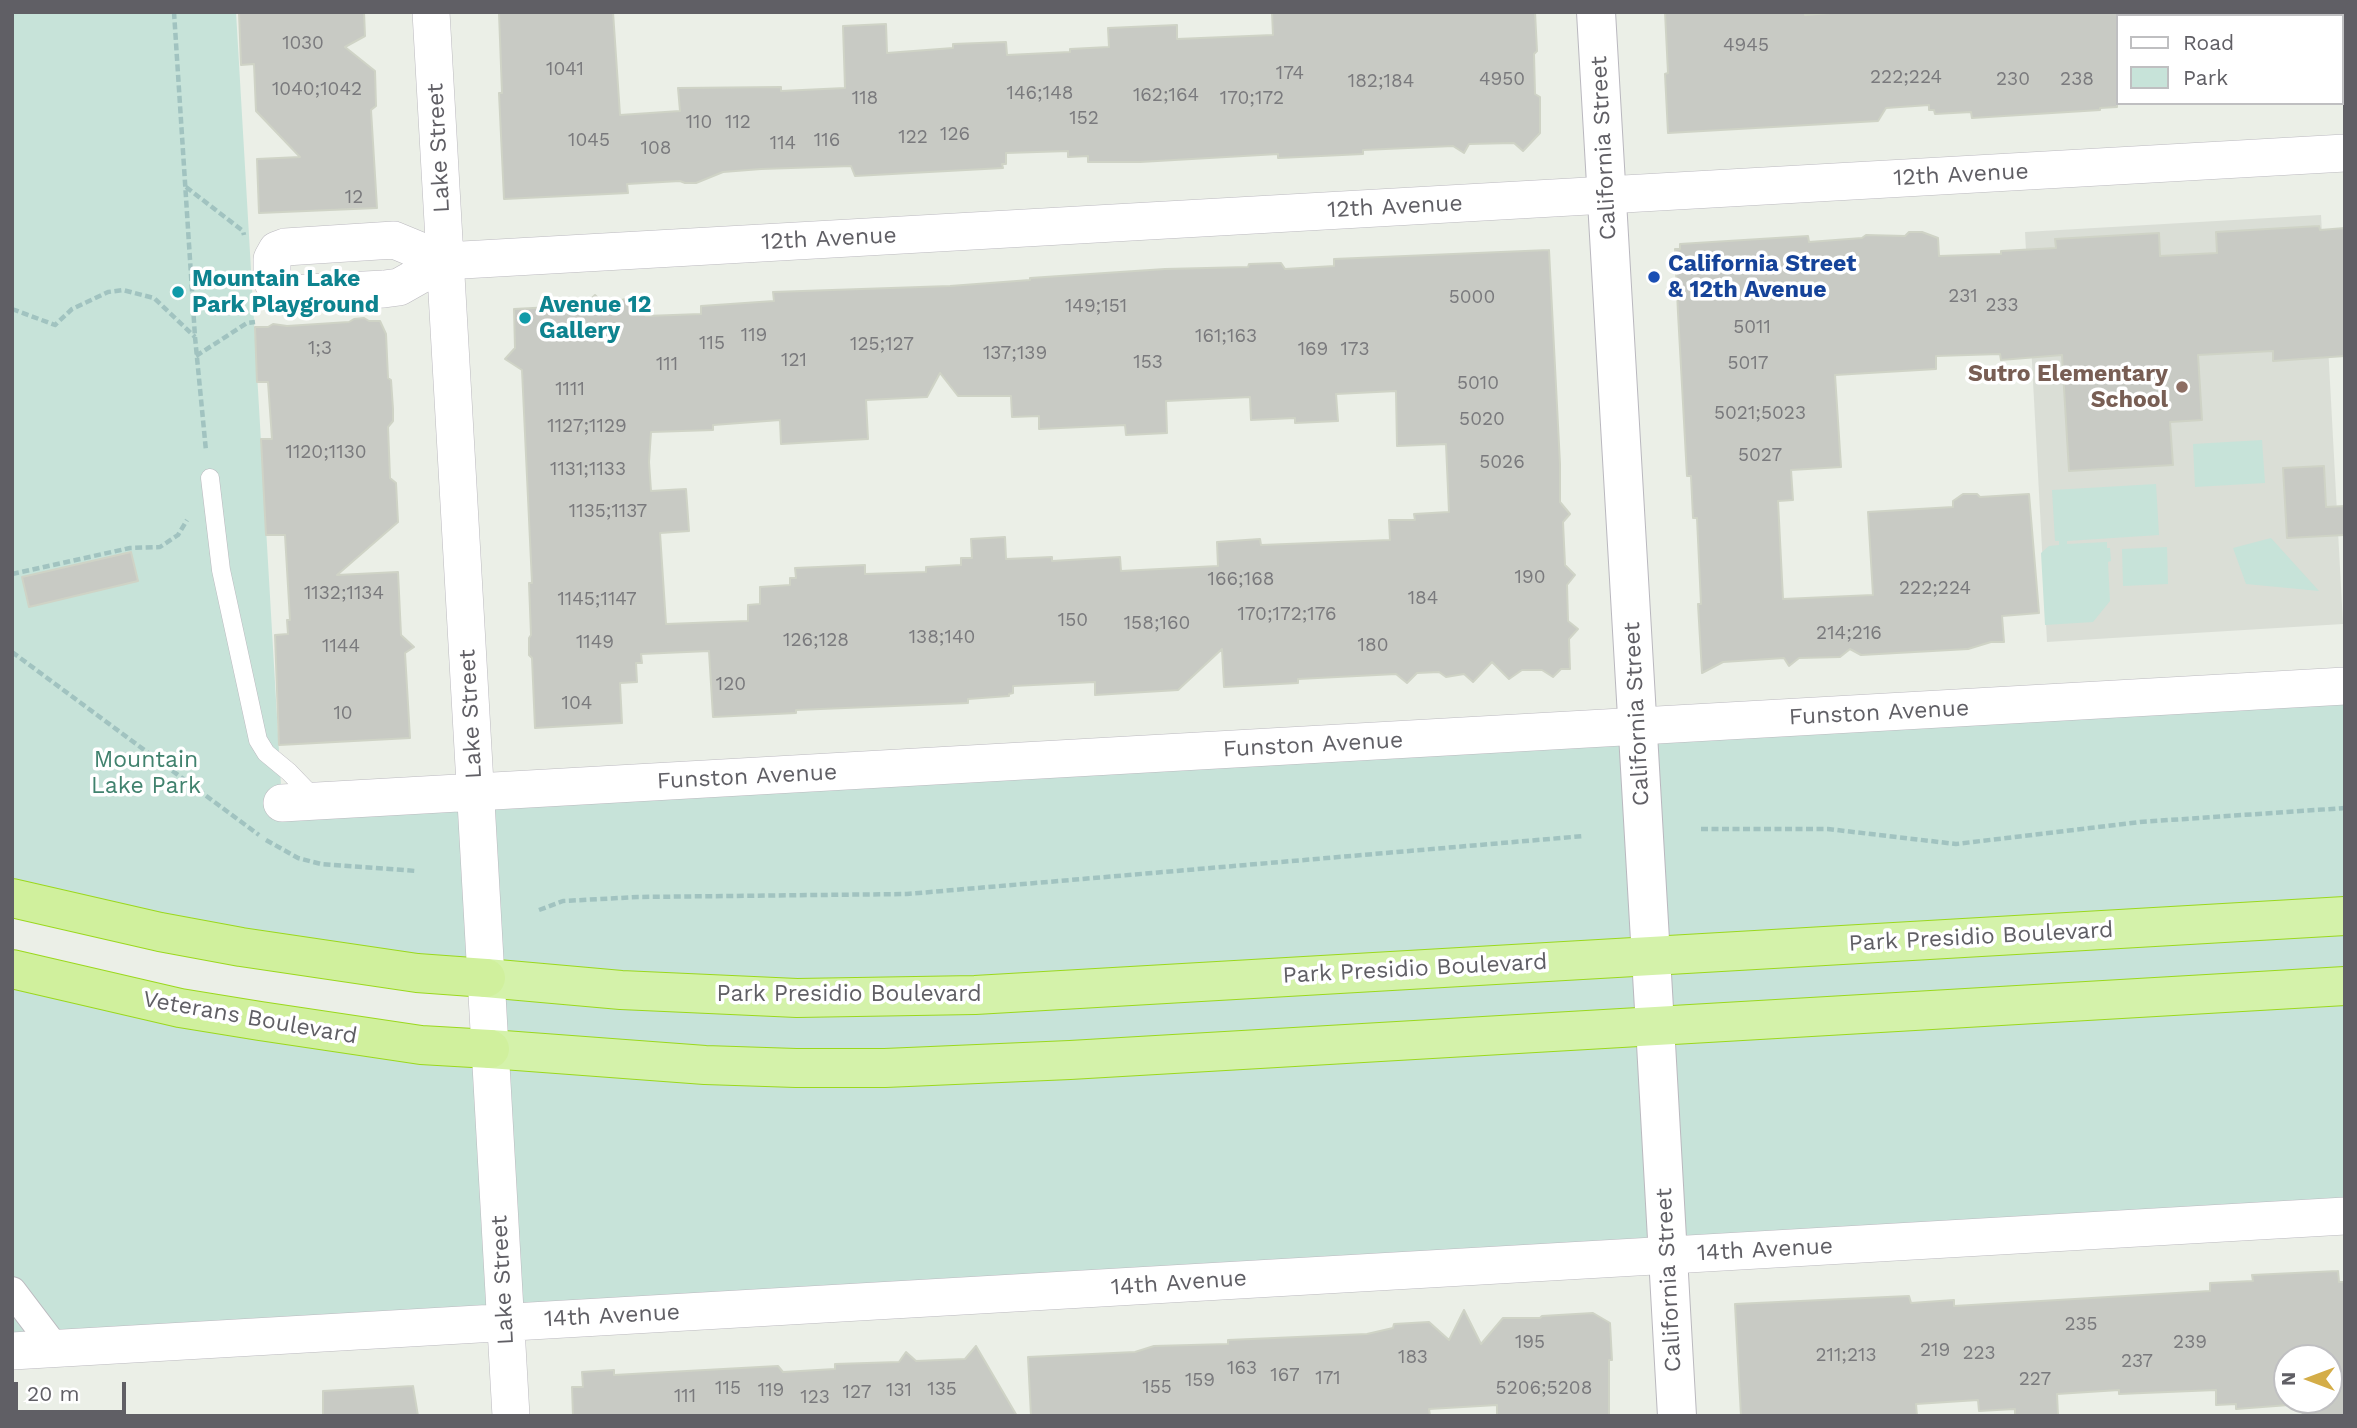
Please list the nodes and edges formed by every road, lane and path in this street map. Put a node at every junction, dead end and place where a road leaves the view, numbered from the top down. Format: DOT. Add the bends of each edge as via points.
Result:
graph roads {
  1 [pos="174,12"];
  2 [pos="431,12"];
  3 [pos="1597,12"];
  4 [pos="2345,153"];
  5 [pos="186,187"];
  6 [pos="1607,195"];
  7 [pos="244,237"];
  8 [pos="445,261"];
  9 [pos="12,309"];
  10 [pos="247,312"];
  11 [pos="255,322"];
  12 [pos="247,323"];
  13 [pos="195,337"];
  14 [pos="197,356"];
  15 [pos="209,478"];
  16 [pos="12,574"];
  17 [pos="12,652"];
  18 [pos="2345,686"];
  19 [pos="1637,727"];
  20 [pos="475,793"];
  21 [pos="318,802"];
  22 [pos="282,803"];
  23 [pos="2345,808"];
  24 [pos="1702,829"];
  25 [pos="1584,836"];
  26 [pos="416,871"];
  27 [pos="12,898"];
  28 [pos="539,910"];
  29 [pos="2345,916"];
  30 [pos="1650,956"];
  31 [pos="12,969"];
  32 [pos="486,978"];
  33 [pos="2345,986"];
  34 [pos="1655,1026"];
  35 [pos="490,1049"];
  36 [pos="2345,1216"];
  37 [pos="1668,1255"];
  38 [pos="12,1291"];
  39 [pos="505,1323"];
  40 [pos="56,1349"];
  41 [pos="12,1351"];
  42 [pos="511,1416"];
  43 [pos="1676,1416"];
  1 -- 5 [label="path"];
  2 -- 8 [label="street, Lake Street"];
  3 -- 6 [label="main road, California Street"];
  4 -- 6 [label="street, 12th Avenue"];
  5 -- 7 [label="path" via="243,231"];
  5 -- 13 [label="path"];
  6 -- 8 [label="street, 12th Avenue"];
  6 -- 19 [label="main road, California Street"];
  8 -- 20 [label="street, Lake Street"];
  9 -- 13 [label="path" via="55,325 72,309 123,290 154,298"];
  10 -- 12 [label="path"];
  11 -- 12 [label="path"];
  12 -- 14 [label="path"];
  13 -- 14 [label="path"];
  14 -- 15 [label="path"];
  15 -- 16 [label="path" via="178,535 160,547 130,548"];
  15 -- 21 [label="lane" via="221,570 258,740"];
  17 -- 26 [label="path" via="254,833 298,858"];
  18 -- 19 [label="street, Funston Avenue"];
  19 -- 20 [label="street, Funston Avenue"];
  19 -- 30 [label="main road, California Street"];
  20 -- 21 [label="street, Funston Avenue"];
  20 -- 32 [label="street, Lake Street"];
  21 -- 22 [label="street, Funston Avenue"];
  23 -- 24 [label="path" via="2140,822 1956,844 1828,829"];
  25 -- 28 [label="path" via="907,894 638,897 564,901"];
  27 -- 32 [label="highway" via="254,949 417,973"];
  29 -- 30 [label="highway, Park Presidio Boulevard"];
  30 -- 32 [label="highway, Park Presidio Boulevard" via="884,998 709,995"];
  30 -- 34 [label="main road, California Street"];
  31 -- 35 [label="highway, Veterans Boulevard" via="180,1007 301,1028 421,1045"];
  32 -- 35 [label="street, Lake Street"];
  33 -- 34 [label="highway"];
  34 -- 35 [label="highway" via="885,1068 705,1065"];
  34 -- 37 [label="main road, California Street"];
  35 -- 39 [label="street, Lake Street"];
  36 -- 37 [label="street, 14th Avenue"];
  37 -- 39 [label="street, 14th Avenue"];
  37 -- 43 [label="main road, California Street"];
  38 -- 40 [label="street"];
  39 -- 40 [label="street, 14th Avenue"];
  39 -- 42 [label="street, Lake Street"];
  40 -- 41 [label="street, 14th Avenue"];
}
